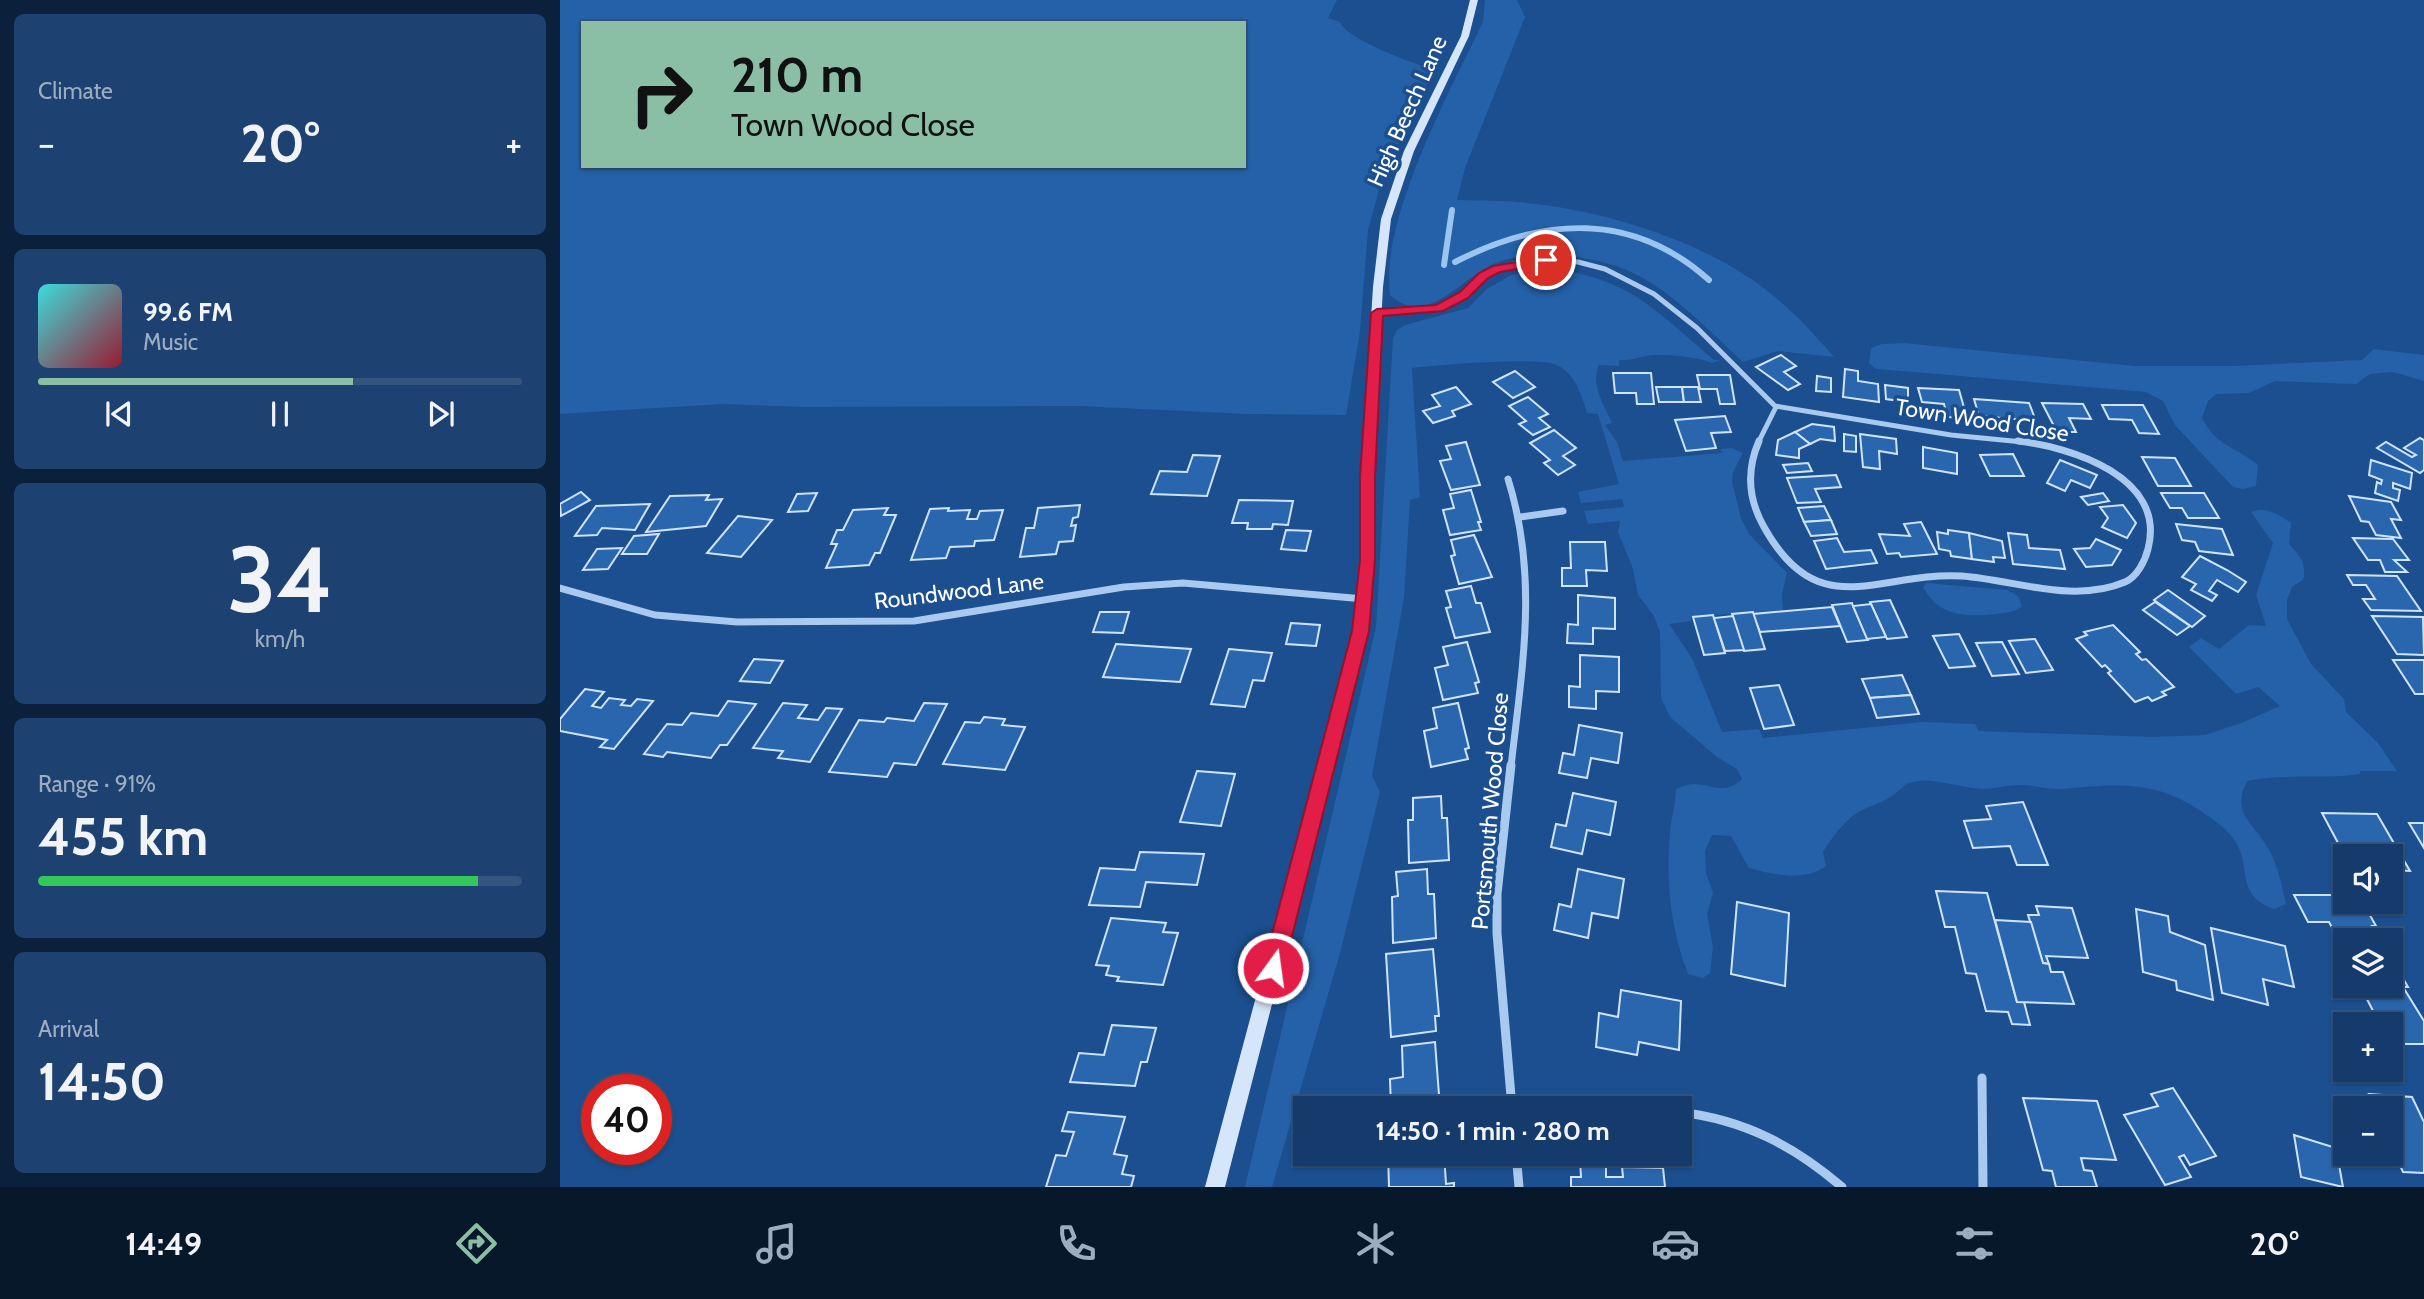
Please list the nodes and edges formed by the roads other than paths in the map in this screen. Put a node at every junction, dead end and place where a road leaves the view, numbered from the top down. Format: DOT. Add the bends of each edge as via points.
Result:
graph roads {
  1 [pos="1474,0"];
  2 [pos="1377,313"];
  3 [pos="1776,407"];
  4 [pos="1508,479"];
  5 [pos="1563,511"];
  6 [pos="1520,517"];
  7 [pos="560,588"];
  8 [pos="1364,599"];
  9 [pos="1982,1078"];
  10 [pos="1511,1096"];
  11 [pos="1692,1113"];
  12 [pos="1517,1166"];
  13 [pos="1215,1187"];
  14 [pos="1519,1187"];
  15 [pos="1842,1187"];
  16 [pos="1983,1187"];
  1 -- 2 [label="street, High Beech Lane" via="1465,36 1392,196 1383,238"];
  2 -- 3 [label="street" via="1438,309 1464,295 1484,275 1510,264 1546,260 1589,264 1629,277 1661,297"];
  2 -- 8 [label="street, High Beech Lane"];
  3 -- 3 [label="street, Town Wood Close" via="1965,437 2012,439 2078,454 2109,468 2138,497 2150,518 2152,540 2144,561 2130,580 2074,590 1943,575 1868,586 1825,585 1808,578 1766,534 1749,489 1751,458"];
  4 -- 6 [label="street, Portsmouth Wood Close"];
  5 -- 6 [label="street"];
  6 -- 10 [label="street, Portsmouth Wood Close" via="1528,611 1497,894"];
  7 -- 8 [label="street, Roundwood Lane" via="655,615 737,622 914,621 1153,584"];
  8 -- 13 [label="street, High Beech Lane" via="1342,710"];
  9 -- 16 [label="street"];
  11 -- 15 [label="street" via="1756,1128 1808,1156"];
  12 -- 14 [label="street"];
}
